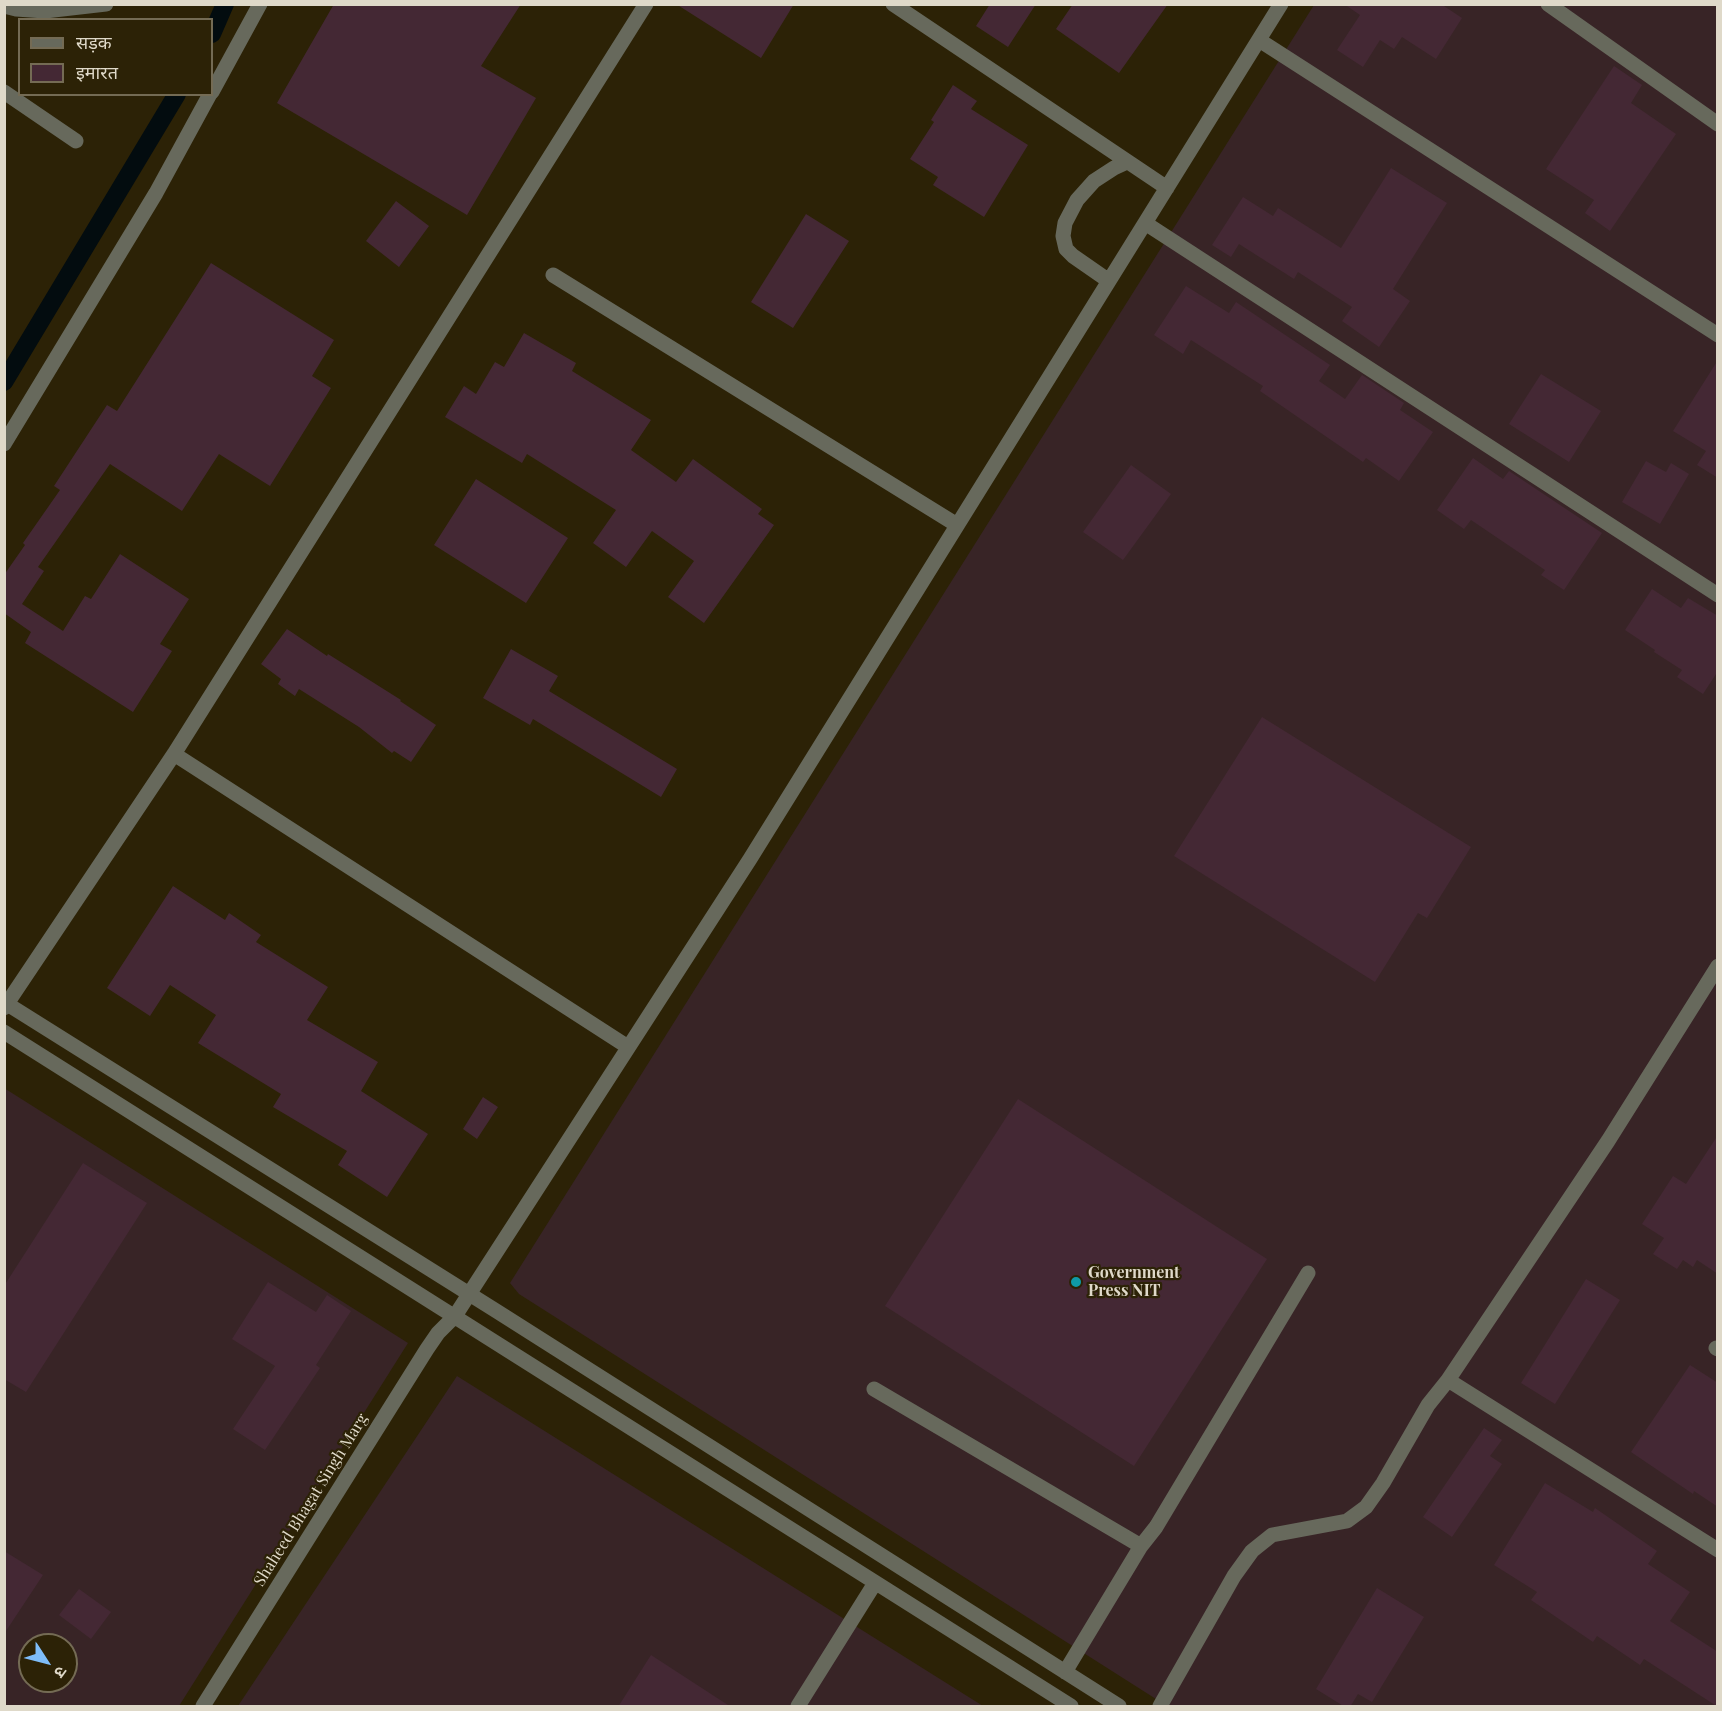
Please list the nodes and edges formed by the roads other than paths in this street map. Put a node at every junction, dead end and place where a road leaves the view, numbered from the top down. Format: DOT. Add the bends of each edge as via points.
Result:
graph roads {
  1 [pos="106,4"];
  2 [pos="260,4"];
  3 [pos="646,4"];
  4 [pos="892,4"];
  5 [pos="1281,4"];
  6 [pos="1548,4"];
  7 [pos="4,6"];
  8 [pos="1259,40"];
  9 [pos="213,89"];
  10 [pos="4,92"];
  11 [pos="209,96"];
  12 [pos="1718,124"];
  13 [pos="76,141"];
  14 [pos="1127,162"];
  15 [pos="1167,188"];
  16 [pos="1145,223"];
  17 [pos="553,275"];
  18 [pos="1109,281"];
  19 [pos="1718,335"];
  20 [pos="4,444"];
  21 [pos="957,525"];
  22 [pos="1718,595"];
  23 [pos="174,754"];
  24 [pos="1718,966"];
  25 [pos="5,1005"];
  26 [pos="4,1032"];
  27 [pos="628,1047"];
  28 [pos="1308,1273"];
  29 [pos="468,1293"];
  30 [pos="455,1316"];
  31 [pos="1448,1380"];
  32 [pos="873,1389"];
  33 [pos="1141,1546"];
  34 [pos="1718,1550"];
  35 [pos="875,1583"];
  36 [pos="1065,1672"];
  37 [pos="802,1705"];
  38 [pos="203,1707"];
  39 [pos="1071,1707"];
  40 [pos="1119,1707"];
  41 [pos="1160,1707"];
  1 -- 7 [label="street" via="45,10"];
  2 -- 9 [label="street"];
  3 -- 23 [label="street"];
  4 -- 14 [label="street"];
  5 -- 8 [label="street, Shaheed Bhagat Singh Marg"];
  6 -- 12 [label="street"];
  8 -- 15 [label="street, Shaheed Bhagat Singh Marg"];
  8 -- 19 [label="street"];
  10 -- 13 [label="street"];
  11 -- 20 [label="street" via="156,193"];
  14 -- 15 [label="street"];
  14 -- 18 [label="street" via="1094,181 1077,200 1063,236 1066,249 1073,256"];
  15 -- 16 [label="street, Shaheed Bhagat Singh Marg"];
  16 -- 18 [label="street, Shaheed Bhagat Singh Marg"];
  16 -- 22 [label="street"];
  17 -- 21 [label="street"];
  18 -- 21 [label="street, Shaheed Bhagat Singh Marg"];
  21 -- 27 [label="street, Shaheed Bhagat Singh Marg"];
  23 -- 25 [label="street"];
  23 -- 27 [label="street"];
  24 -- 31 [label="street" via="1608,1141"];
  25 -- 29 [label="street"];
  26 -- 30 [label="street"];
  27 -- 29 [label="street, Shaheed Bhagat Singh Marg"];
  28 -- 33 [label="street"];
  29 -- 30 [label="street, Shaheed Bhagat Singh Marg"];
  29 -- 36 [label="street"];
  30 -- 35 [label="street"];
  30 -- 38 [label="street, Shaheed Bhagat Singh Marg" via="427,1349"];
  31 -- 34 [label="street"];
  31 -- 41 [label="street" via="1428,1405 1366,1507 1347,1521 1272,1535 1252,1551"];
  32 -- 33 [label="street"];
  33 -- 36 [label="street"];
  35 -- 37 [label="street"];
  35 -- 39 [label="street"];
  36 -- 40 [label="street"];
}
